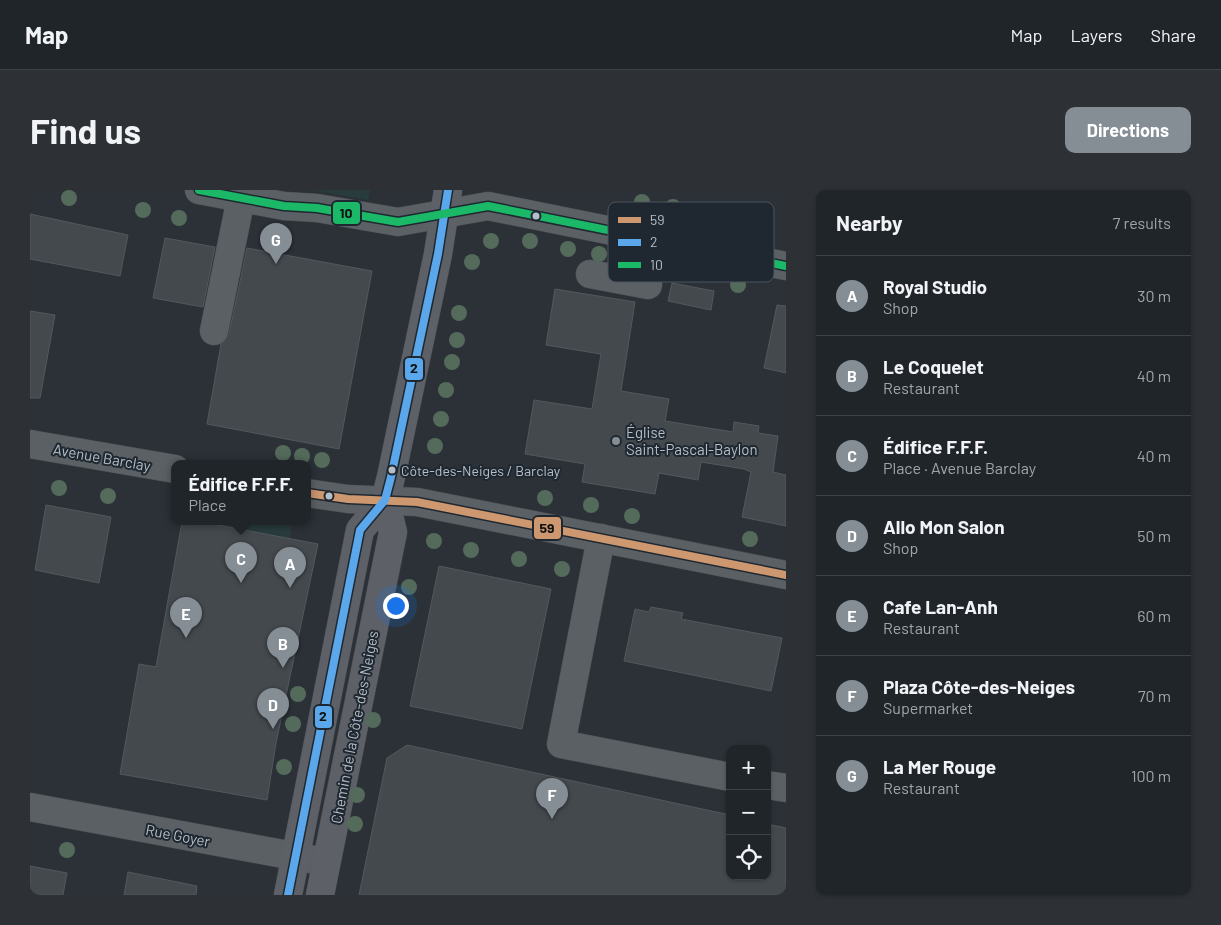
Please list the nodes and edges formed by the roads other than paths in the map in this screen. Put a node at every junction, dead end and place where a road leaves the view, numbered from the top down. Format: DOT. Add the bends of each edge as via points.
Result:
graph roads {
  1 [pos="199,190"];
  2 [pos="241,198"];
  3 [pos="446,202"];
  4 [pos="608,230"];
  5 [pos="590,274"];
  6 [pos="608,277"];
  7 [pos="632,282"];
  8 [pos="648,285"];
  9 [pos="214,331"];
  10 [pos="30,444"];
  11 [pos="171,468"];
  12 [pos="311,494"];
  13 [pos="385,500"];
  14 [pos="601,538"];
  15 [pos="786,575"];
  16 [pos="726,776"];
  17 [pos="771,786"];
  18 [pos="786,788"];
  19 [pos="30,807"];
  20 [pos="295,857"];
  21 [pos="326,862"];
  22 [pos="288,895"];
  23 [pos="320,895"];
  1 -- 2 [label="street"];
  2 -- 3 [label="street" via="398,222"];
  2 -- 9 [label="street"];
  3 -- 4 [label="street" via="488,206"];
  3 -- 13 [label="main road, Chemin de la Côte-des-Neiges" via="413,379"];
  5 -- 6 [label="street"];
  7 -- 8 [label="street"];
  10 -- 11 [label="street, Avenue Barclay"];
  12 -- 13 [label="street"];
  13 -- 14 [label="street" via="417,502"];
  13 -- 20 [label="main road, Chemin de la Côte-des-Neiges" via="360,530"];
  13 -- 21 [label="main road, Chemin de la Côte-des-Neiges" via="393,532"];
  14 -- 15 [label="street"];
  14 -- 16 [label="street" via="561,744"];
  17 -- 18 [label="street"];
  19 -- 20 [label="street, Rue Goyer"];
  20 -- 21 [label="street, Rue Goyer"];
  20 -- 22 [label="main road, Chemin de la Côte-des-Neiges"];
  21 -- 23 [label="main road, Chemin de la Côte-des-Neiges"];
}
